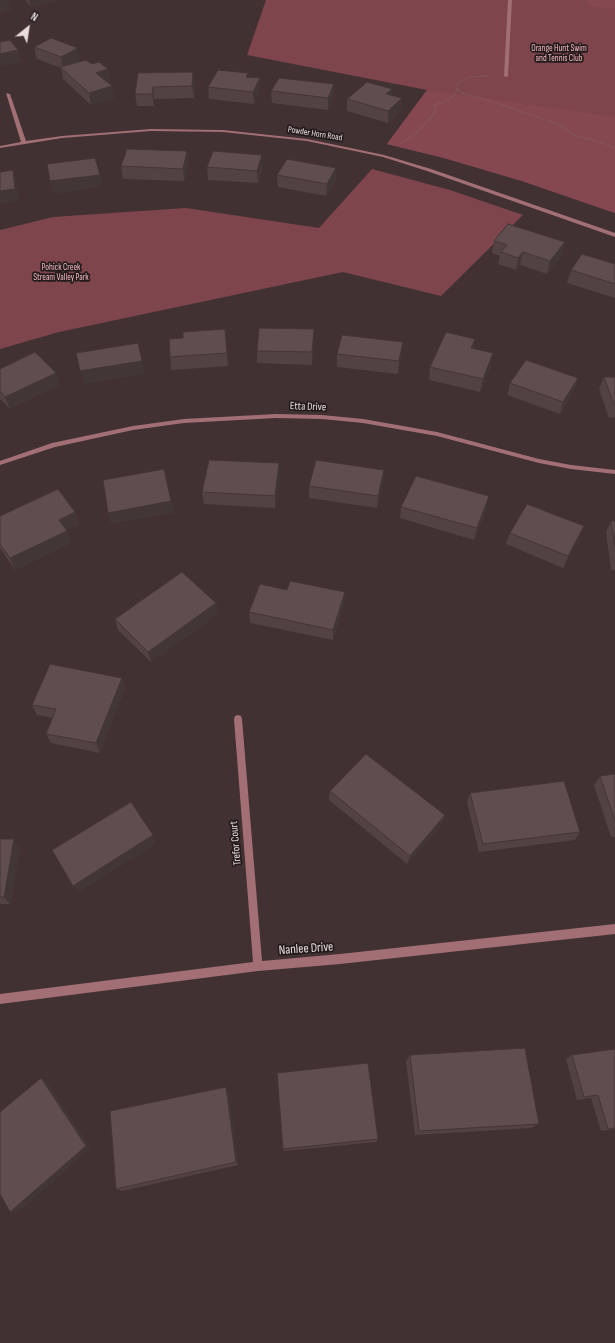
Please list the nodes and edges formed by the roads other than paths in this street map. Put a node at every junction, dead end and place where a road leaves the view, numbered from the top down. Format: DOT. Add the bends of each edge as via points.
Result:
graph roads {
  1 [pos="510,0"];
  2 [pos="506,76"];
  3 [pos="8,94"];
  4 [pos="24,143"];
  5 [pos="0,147"];
  6 [pos="615,235"];
  7 [pos="0,463"];
  8 [pos="615,472"];
  9 [pos="238,718"];
  10 [pos="615,929"];
  11 [pos="258,966"];
  12 [pos="0,998"];
  1 -- 2 [label="street"];
  3 -- 4 [label="street"];
  4 -- 5 [label="street, Powder Horn Road"];
  4 -- 6 [label="street, Powder Horn Road" via="115,132 189,130 307,140 384,156"];
  7 -- 8 [label="street, Etta Drive" via="54,445 133,428 184,421 276,416 363,421 437,434 539,461"];
  9 -- 11 [label="street, Trefor Court"];
  10 -- 11 [label="street, Nanlee Drive"];
  11 -- 12 [label="street, Nanlee Drive"];
}
